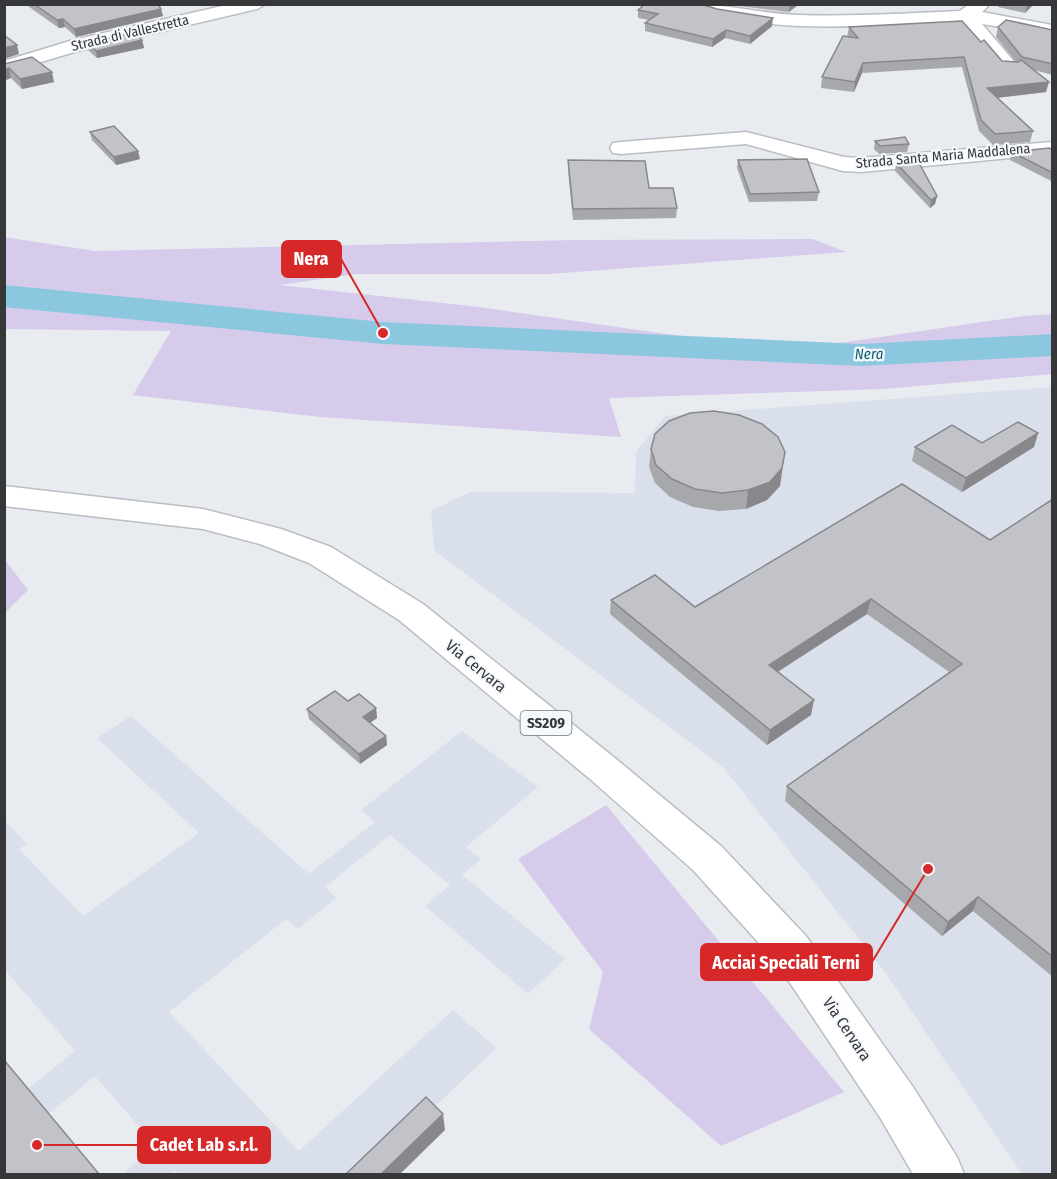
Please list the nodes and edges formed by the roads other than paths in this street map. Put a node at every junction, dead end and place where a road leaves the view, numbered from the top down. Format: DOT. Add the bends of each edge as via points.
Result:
graph roads {
  1 [pos="257,4"];
  2 [pos="696,4"];
  3 [pos="817,4"];
  4 [pos="974,12"];
  5 [pos="827,20"];
  6 [pos="1053,30"];
  7 [pos="4,66"];
  8 [pos="1008,66"];
  9 [pos="621,148"];
  10 [pos="1053,148"];
  11 [pos="4,496"];
  12 [pos="940,1174"];
  1 -- 7 [label="street, Strada di Vallestretta" via="73,45"];
  2 -- 5 [label="street" via="764,19"];
  3 -- 5 [label="street"];
  4 -- 5 [label="street"];
  4 -- 6 [label="street" via="1020,27"];
  4 -- 8 [label="street" via="972,24"];
  9 -- 10 [label="street, Strada Santa Maria Maddalena" via="746,138 843,164 861,165"];
  11 -- 12 [label="street, Via Cervara / SS209" via="203,519 270,536 320,555 411,612 707,858 791,949 897,1103"];
}
